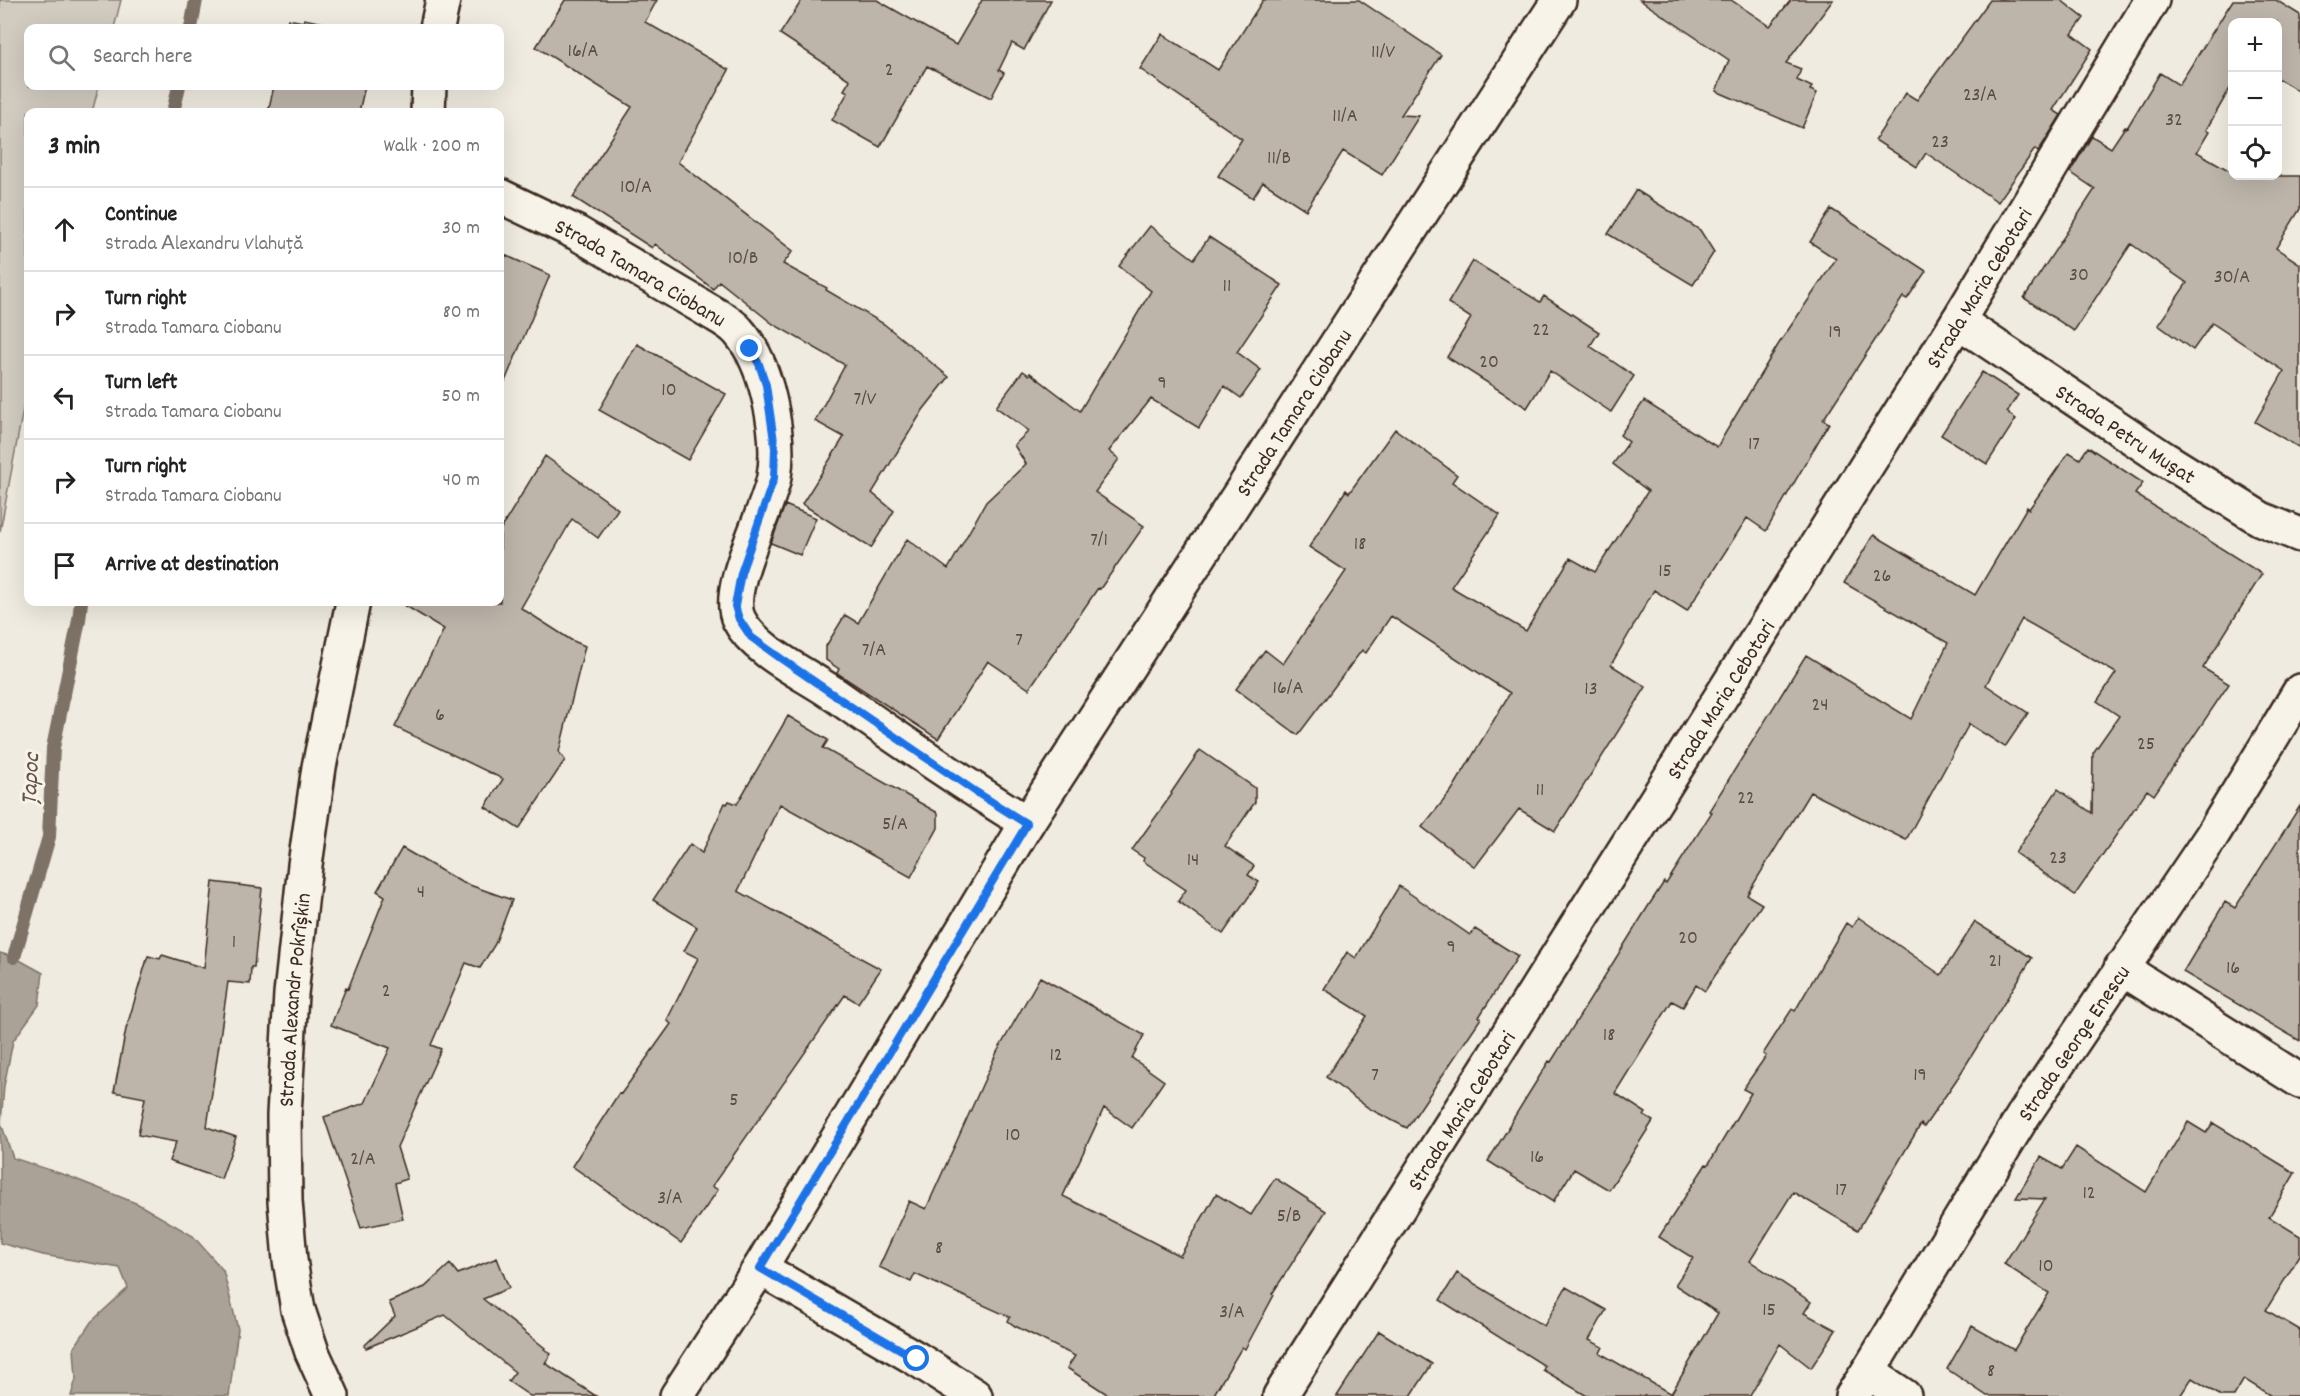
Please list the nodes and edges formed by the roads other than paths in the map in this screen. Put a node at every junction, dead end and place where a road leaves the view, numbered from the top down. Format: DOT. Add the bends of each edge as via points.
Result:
graph roads {
  1 [pos="443,0"];
  2 [pos="1558,0"];
  3 [pos="2152,0"];
  4 [pos="438,24"];
  5 [pos="429,90"];
  6 [pos="428,108"];
  7 [pos="504,198"];
  8 [pos="1958,321"];
  9 [pos="2300,535"];
  10 [pos="352,606"];
  11 [pos="2300,691"];
  12 [pos="1027,824"];
  13 [pos="2121,968"];
  14 [pos="2300,1081"];
  15 [pos="760,1268"];
  16 [pos="1860,1384"];
  17 [pos="332,1396"];
  18 [pos="677,1396"];
  19 [pos="975,1396"];
  20 [pos="1280,1396"];
  21 [pos="1904,1396"];
  1 -- 4 [label="street"];
  2 -- 12 [label="street, Strada Tamara Ciobanu"];
  3 -- 8 [label="street, Strada Maria Cebotari"];
  5 -- 6 [label="street"];
  7 -- 12 [label="street, Strada Tamara Ciobanu" via="577,233 738,330 759,364 766,385 775,448 774,478 741,573 735,606 739,619 751,637 783,660"];
  8 -- 9 [label="street, Strada Petru Mușat" via="2163,458 2261,519"];
  8 -- 20 [label="street, Strada Maria Cebotari"];
  10 -- 17 [label="street, Strada Alexandr Pokrîșkin" via="319,767 304,865 284,1115 285,1201 298,1310"];
  11 -- 13 [label="street, Strada George Enescu" via="2211,837"];
  12 -- 15 [label="street, Strada Tamara Ciobanu"];
  13 -- 14 [label="street"];
  13 -- 16 [label="street, Strada George Enescu" via="2023,1116"];
  15 -- 18 [label="street, Strada Tamara Ciobanu"];
  15 -- 19 [label="street"];
  16 -- 21 [label="street"];
}
